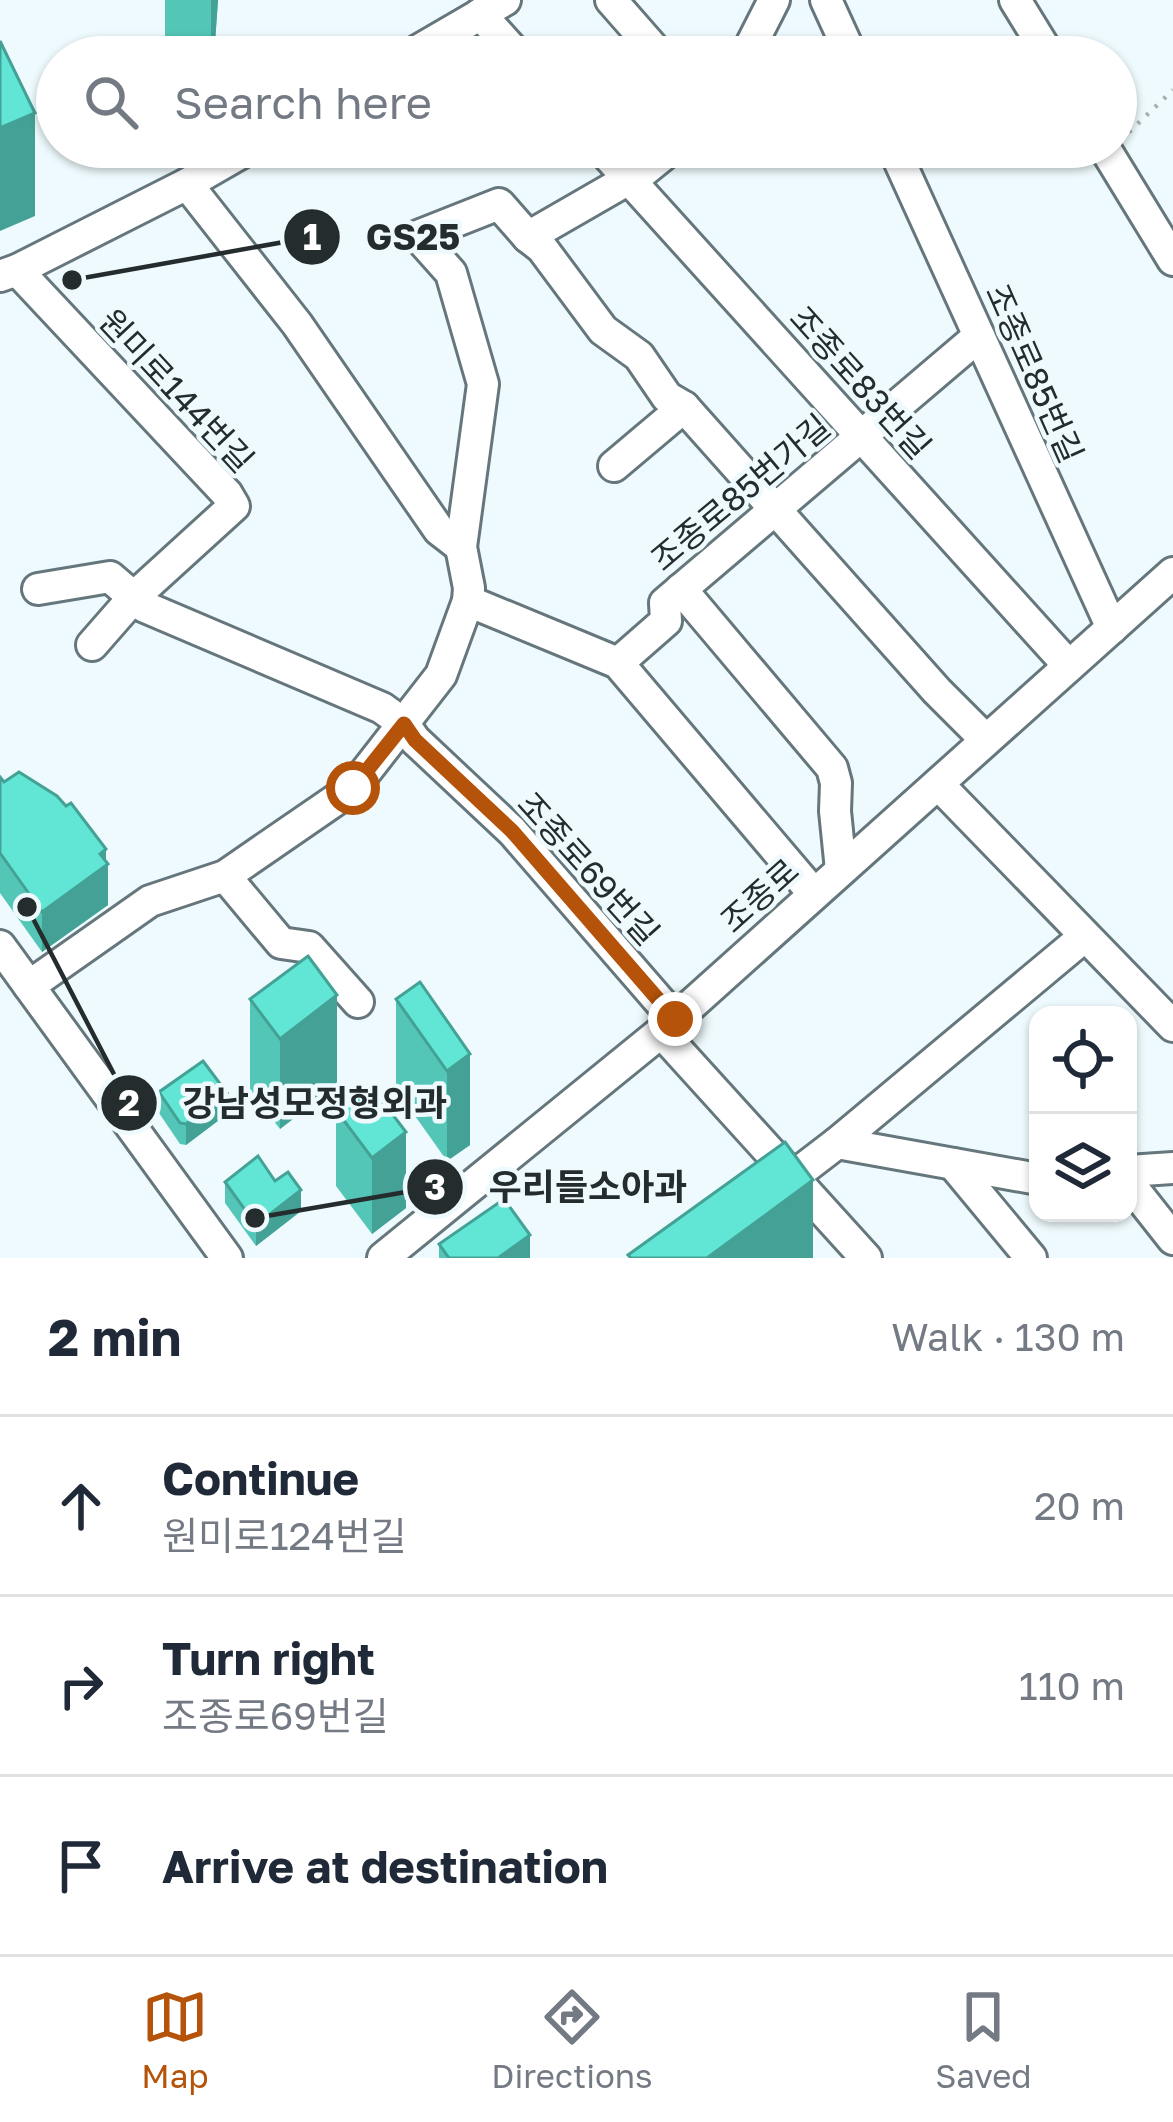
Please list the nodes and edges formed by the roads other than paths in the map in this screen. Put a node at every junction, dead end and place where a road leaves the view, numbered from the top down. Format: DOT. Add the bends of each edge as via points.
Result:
graph roads {
  1 [pos="611,0"];
  2 [pos="774,0"];
  3 [pos="826,0"];
  4 [pos="1016,0"];
  5 [pos="493,7"];
  6 [pos="443,36"];
  7 [pos="508,36"];
  8 [pos="643,36"];
  9 [pos="756,36"];
  10 [pos="842,36"];
  11 [pos="1037,36"];
  12 [pos="215,168"];
  13 [pos="619,168"];
  14 [pos="647,168"];
  15 [pos="903,168"];
  16 [pos="1117,168"];
  17 [pos="631,181"];
  18 [pos="187,184"];
  19 [pos="528,237"];
  20 [pos="1173,260"];
  21 [pos="9,273"];
  22 [pos="979,336"];
  23 [pos="684,407"];
  24 [pos="861,436"];
  25 [pos="614,466"];
  26 [pos="776,508"];
  27 [pos="461,547"];
  28 [pos="1173,573"];
  29 [pos="38,589"];
  30 [pos="681,589"];
  31 [pos="134,597"];
  32 [pos="469,601"];
  33 [pos="1112,628"];
  34 [pos="92,645"];
  35 [pos="618,663"];
  36 [pos="1069,666"];
  37 [pos="404,724"];
  38 [pos="986,740"];
  39 [pos="938,784"];
  40 [pos="841,870"];
  41 [pos="225,876"];
  42 [pos="814,894"];
  43 [pos="1085,936"];
  44 [pos="0,946"];
  45 [pos="29,986"];
  46 [pos="358,1002"];
  47 [pos="668,1026"];
  48 [pos="1173,1027"];
  49 [pos="837,1143"];
  50 [pos="953,1164"];
  51 [pos="1173,1168"];
  52 [pos="1137,1170"];
  53 [pos="794,1176"];
  54 [pos="1029,1177"];
  55 [pos="1137,1193"];
  56 [pos="1173,1239"];
  57 [pos="226,1258"];
  58 [pos="383,1258"];
  59 [pos="866,1258"];
  60 [pos="1031,1258"];
  1 -- 8 [label="street"];
  2 -- 9 [label="street"];
  3 -- 10 [label="street"];
  4 -- 11 [label="street"];
  5 -- 6 [label="street"];
  5 -- 7 [label="street"];
  12 -- 18 [label="street, 원미로144번길"];
  13 -- 17 [label="street, 조종로83번길"];
  14 -- 17 [label="street"];
  15 -- 22 [label="street, 조종로85번길"];
  16 -- 20 [label="street"];
  17 -- 19 [label="street"];
  17 -- 24 [label="street, 조종로83번길"];
  18 -- 21 [label="street, 원미로144번길"];
  18 -- 27 [label="street" via="297,324 439,530"];
  19 -- 23 [label="street" via="603,330"];
  19 -- 27 [label="street" via="500,204 418,236 452,273 483,384"];
  21 -- 31 [label="street, 원미로144번길" via="234,506"];
  22 -- 24 [label="street, 조종로85번가길"];
  22 -- 33 [label="street, 조종로85번길"];
  23 -- 25 [label="street"];
  23 -- 26 [label="street"];
  24 -- 26 [label="street, 조종로85번가길"];
  24 -- 36 [label="street, 조종로83번길"];
  26 -- 30 [label="street, 조종로85번가길"];
  26 -- 38 [label="street"];
  27 -- 32 [label="street"];
  28 -- 33 [label="street, 조종로"];
  29 -- 31 [label="street, 조종로69번길" via="110,577"];
  30 -- 35 [label="street, 조종로85번가길" via="665,602 666,621"];
  30 -- 40 [label="street" via="832,768"];
  31 -- 34 [label="street"];
  31 -- 37 [label="street, 조종로69번길"];
  32 -- 35 [label="street"];
  32 -- 37 [label="street" via="441,675"];
  33 -- 36 [label="street, 조종로"];
  35 -- 42 [label="street"];
  36 -- 38 [label="street, 조종로"];
  37 -- 41 [label="street" via="353,788"];
  37 -- 47 [label="street, 조종로69번길" via="512,831"];
  38 -- 39 [label="street, 조종로"];
  39 -- 40 [label="street, 조종로"];
  39 -- 43 [label="street"];
  40 -- 42 [label="street, 조종로"];
  41 -- 45 [label="street" via="150,901"];
  41 -- 46 [label="street" via="280,943 309,946"];
  42 -- 47 [label="street, 조종로"];
  43 -- 48 [label="street"];
  43 -- 49 [label="street"];
  44 -- 45 [label="street"];
  45 -- 57 [label="street"];
  47 -- 53 [label="street, 조종로69번길"];
  47 -- 58 [label="street, 조종로"];
  49 -- 50 [label="street"];
  49 -- 53 [label="street"];
  50 -- 54 [label="street"];
  50 -- 60 [label="street"];
  51 -- 52 [label="street"];
  53 -- 59 [label="street, 조종로69번길"];
  55 -- 56 [label="street"];
}
